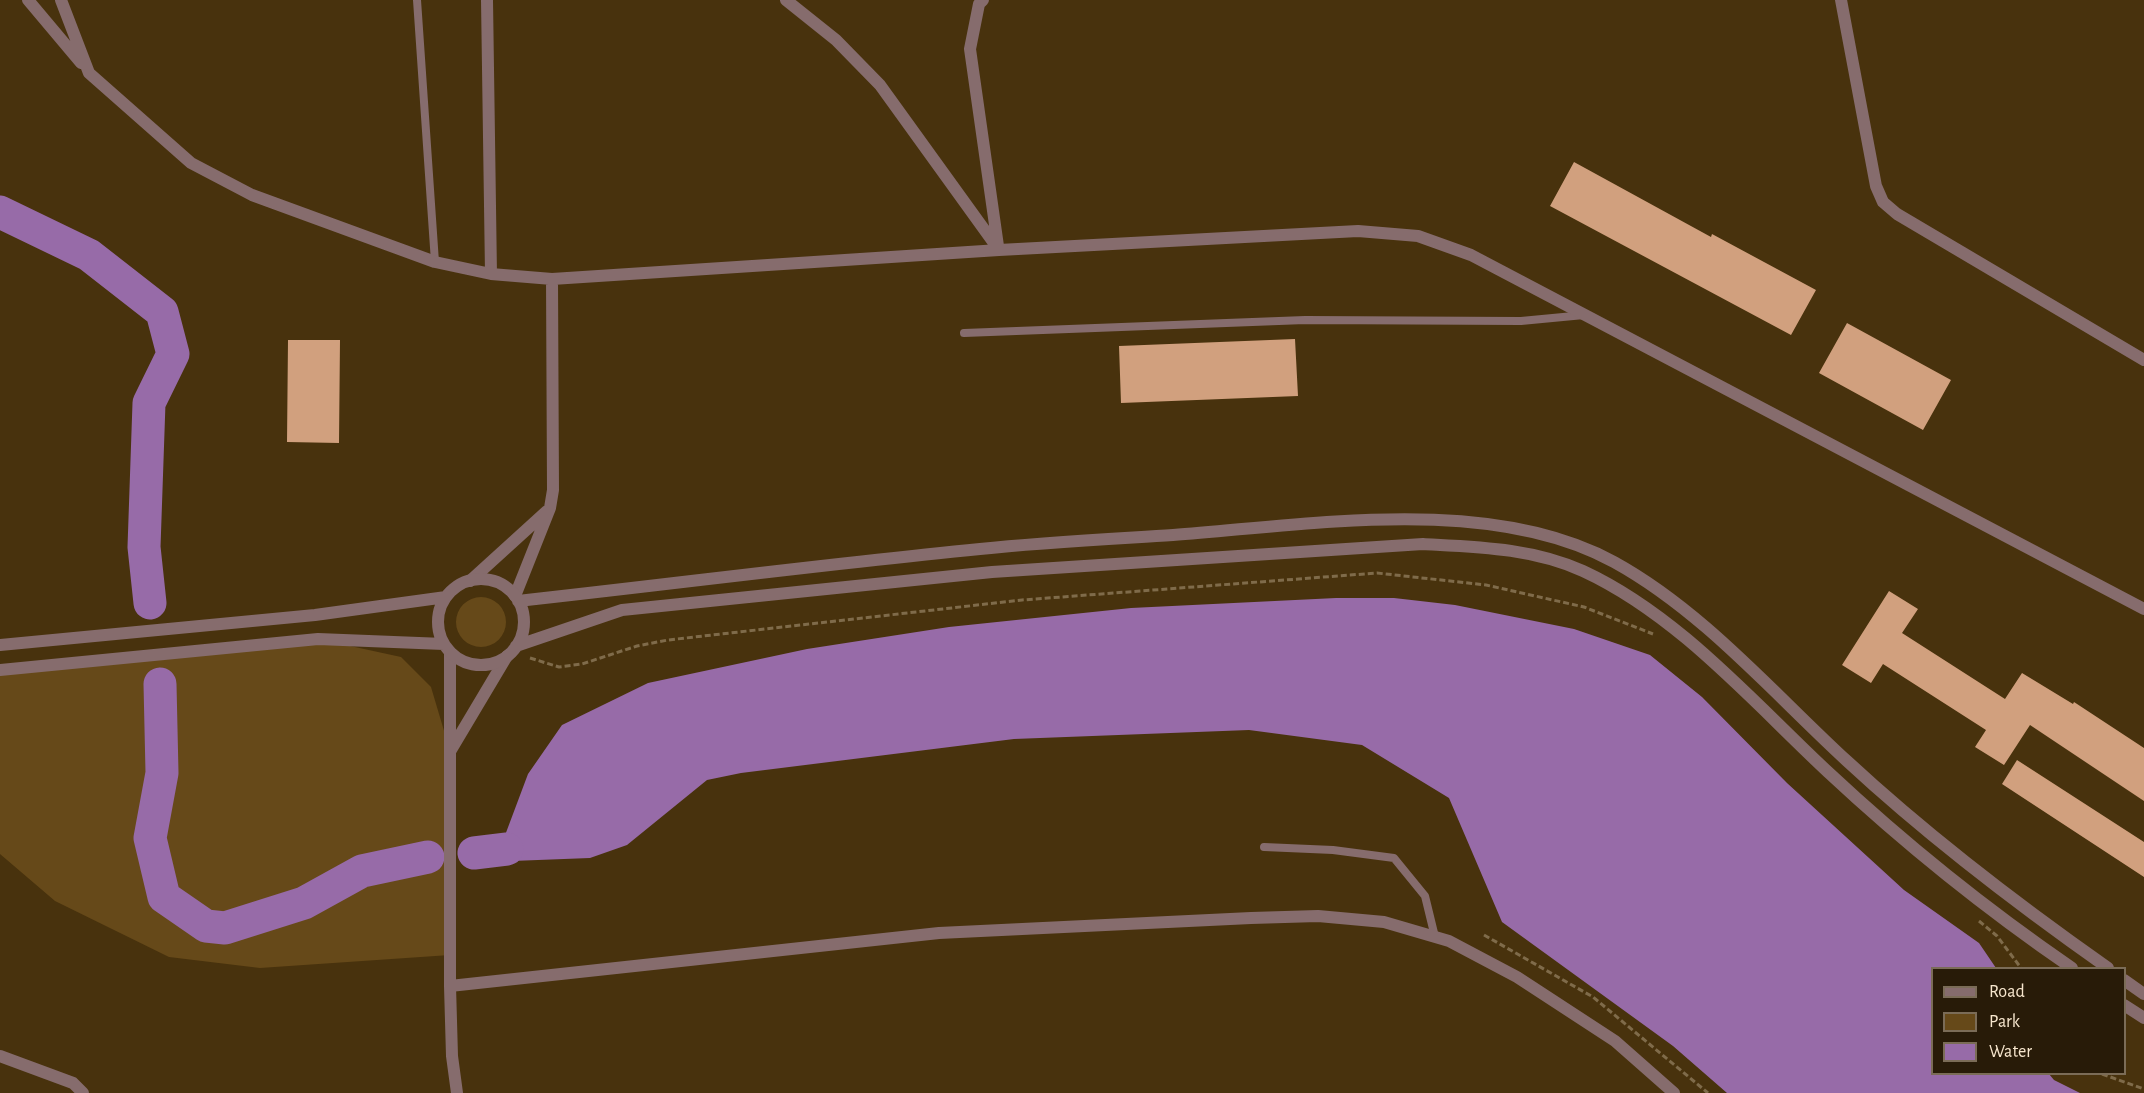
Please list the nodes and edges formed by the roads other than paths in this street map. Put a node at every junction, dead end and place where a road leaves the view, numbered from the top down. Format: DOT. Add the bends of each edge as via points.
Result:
graph roads {
  1 [pos="28,0"];
  2 [pos="60,0"];
  3 [pos="417,0"];
  4 [pos="488,0"];
  5 [pos="786,0"];
  6 [pos="983,0"];
  7 [pos="1841,0"];
  8 [pos="89,73"];
  9 [pos="999,250"];
  10 [pos="435,262"];
  11 [pos="491,274"];
  12 [pos="552,279"];
  13 [pos="1584,315"];
  14 [pos="964,333"];
  15 [pos="2144,360"];
  16 [pos="550,508"];
  17 [pos="470,581"];
  18 [pos="446,597"];
  19 [pos="516,598"];
  20 [pos="2144,609"];
  21 [pos="0,645"];
  22 [pos="447,648"];
  23 [pos="512,650"];
  24 [pos="0,670"];
  25 [pos="450,752"];
  26 [pos="1264,847"];
  27 [pos="1435,937"];
  28 [pos="2069,967"];
  29 [pos="2105,967"];
  30 [pos="2126,981"];
  31 [pos="450,986"];
  32 [pos="2144,994"];
  33 [pos="2126,1006"];
  34 [pos="2144,1018"];
  35 [pos="0,1056"];
  36 [pos="82,1093"];
  37 [pos="457,1093"];
  38 [pos="1674,1093"];
  1 -- 8 [label="street"];
  2 -- 8 [label="street"];
  3 -- 10 [label="lane"];
  4 -- 11 [label="street"];
  5 -- 9 [label="street" via="836,40 880,86"];
  6 -- 9 [label="street" via="970,49"];
  7 -- 15 [label="street" via="1876,186 1883,202"];
  8 -- 10 [label="street" via="191,163 252,195"];
  9 -- 12 [label="street"];
  9 -- 13 [label="street" via="1358,231 1418,236 1471,255"];
  10 -- 11 [label="street"];
  11 -- 12 [label="street"];
  12 -- 16 [label="street" via="554,449"];
  13 -- 14 [label="lane" via="1521,321 1305,320"];
  13 -- 20 [label="street"];
  16 -- 17 [label="street"];
  16 -- 19 [label="street"];
  17 -- 18 [label="street"];
  17 -- 19 [label="street" via="495,581"];
  18 -- 21 [label="street" via="315,615"];
  18 -- 22 [label="street" via="438,616 439,631"];
  19 -- 23 [label="street" via="524,623"];
  19 -- 29 [label="street" via="984,548 1344,523 1423,520 1494,524 1558,537 1619,565 1676,606 1931,836 2008,898"];
  22 -- 23 [label="street" via="460,659 484,664"];
  22 -- 24 [label="street" via="318,639"];
  22 -- 25 [label="street"];
  23 -- 25 [label="street"];
  23 -- 28 [label="street" via="622,610 992,572 1423,544 1494,547 1533,554 1580,570 1623,591 1656,616 1875,815"];
  25 -- 31 [label="street"];
  26 -- 27 [label="lane" via="1394,858 1425,896"];
  27 -- 31 [label="street" via="1384,922 1318,916 939,933"];
  27 -- 38 [label="street" via="1518,977 1615,1041"];
  30 -- 32 [label="street"];
  31 -- 37 [label="street"];
  33 -- 34 [label="street"];
  35 -- 36 [label="street" via="73,1083"];
}
